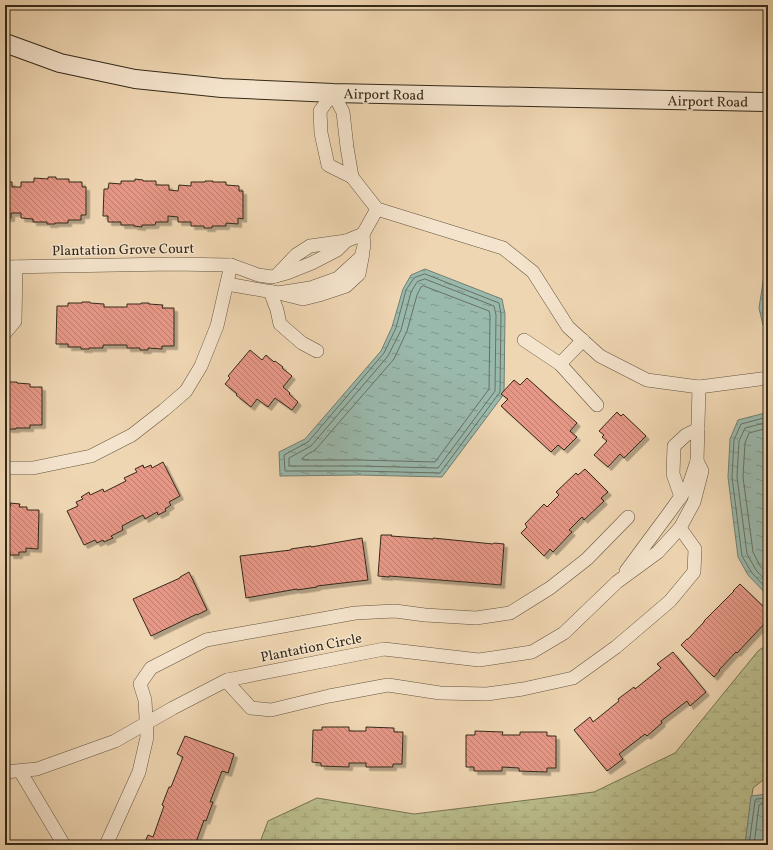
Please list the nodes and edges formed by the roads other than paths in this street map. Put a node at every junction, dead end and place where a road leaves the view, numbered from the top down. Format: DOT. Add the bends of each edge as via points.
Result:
graph roads {
  1 [pos="5,43"];
  2 [pos="333,93"];
  3 [pos="768,102"];
  4 [pos="352,176"];
  5 [pos="377,209"];
  6 [pos="364,240"];
  7 [pos="231,265"];
  8 [pos="11,267"];
  9 [pos="227,284"];
  10 [pos="273,292"];
  11 [pos="5,333"];
  12 [pos="524,340"];
  13 [pos="583,340"];
  14 [pos="317,351"];
  15 [pos="560,364"];
  16 [pos="768,378"];
  17 [pos="699,387"];
  18 [pos="597,405"];
  19 [pos="698,429"];
  20 [pos="697,462"];
  21 [pos="5,468"];
  22 [pos="681,497"];
  23 [pos="628,518"];
  24 [pos="680,528"];
  25 [pos="617,582"];
  26 [pos="227,680"];
  27 [pos="146,723"];
  28 [pos="20,771"];
  29 [pos="5,772"];
  30 [pos="64,845"];
  31 [pos="106,845"];
  1 -- 2 [label="street, Airport Road" via="60,63 135,79 222,88"];
  2 -- 3 [label="street, Airport Road"];
  2 -- 4 [label="street" via="343,112"];
  2 -- 4 [label="street" via="320,111 321,133 328,165"];
  4 -- 5 [label="street"];
  5 -- 6 [label="street"];
  5 -- 13 [label="street" via="503,248 533,272 568,327"];
  6 -- 7 [label="street, Plantation Grove Court" via="346,241 337,250 312,263 272,277 258,275"];
  6 -- 10 [label="street" via="361,257 338,278 310,288"];
  7 -- 8 [label="street, Plantation Grove Court"];
  7 -- 9 [label="street"];
  8 -- 11 [label="street, Plantation Grove Court" via="15,321"];
  9 -- 10 [label="street"];
  9 -- 21 [label="street" via="217,326 201,366 186,391 164,410 132,434 91,456 33,468"];
  10 -- 14 [label="street" via="280,324 302,343"];
  12 -- 15 [label="street"];
  13 -- 15 [label="street"];
  13 -- 17 [label="street" via="600,356 647,380"];
  15 -- 18 [label="street"];
  16 -- 17 [label="street"];
  17 -- 19 [label="street"];
  19 -- 20 [label="street"];
  19 -- 22 [label="street" via="686,435 674,446 673,474"];
  20 -- 22 [label="street" via="689,485"];
  20 -- 24 [label="street" via="702,471 694,502"];
  22 -- 25 [label="street"];
  23 -- 27 [label="street" via="587,559 550,588 510,613 476,618 395,611 355,613 206,640 151,668 140,684 145,700"];
  24 -- 25 [label="street" via="658,552"];
  24 -- 26 [label="street" via="695,549 694,572 670,602 616,647 573,678 487,694 440,693 388,685 271,710 251,708"];
  25 -- 26 [label="street, Plantation Circle" via="564,633 532,652 480,660 384,649"];
  26 -- 27 [label="street, Plantation Circle"];
  27 -- 28 [label="street, Plantation Circle" via="115,741 37,769"];
  27 -- 31 [label="street" via="147,737 139,772"];
  28 -- 29 [label="street, Plantation Circle"];
  28 -- 30 [label="street"];
}
